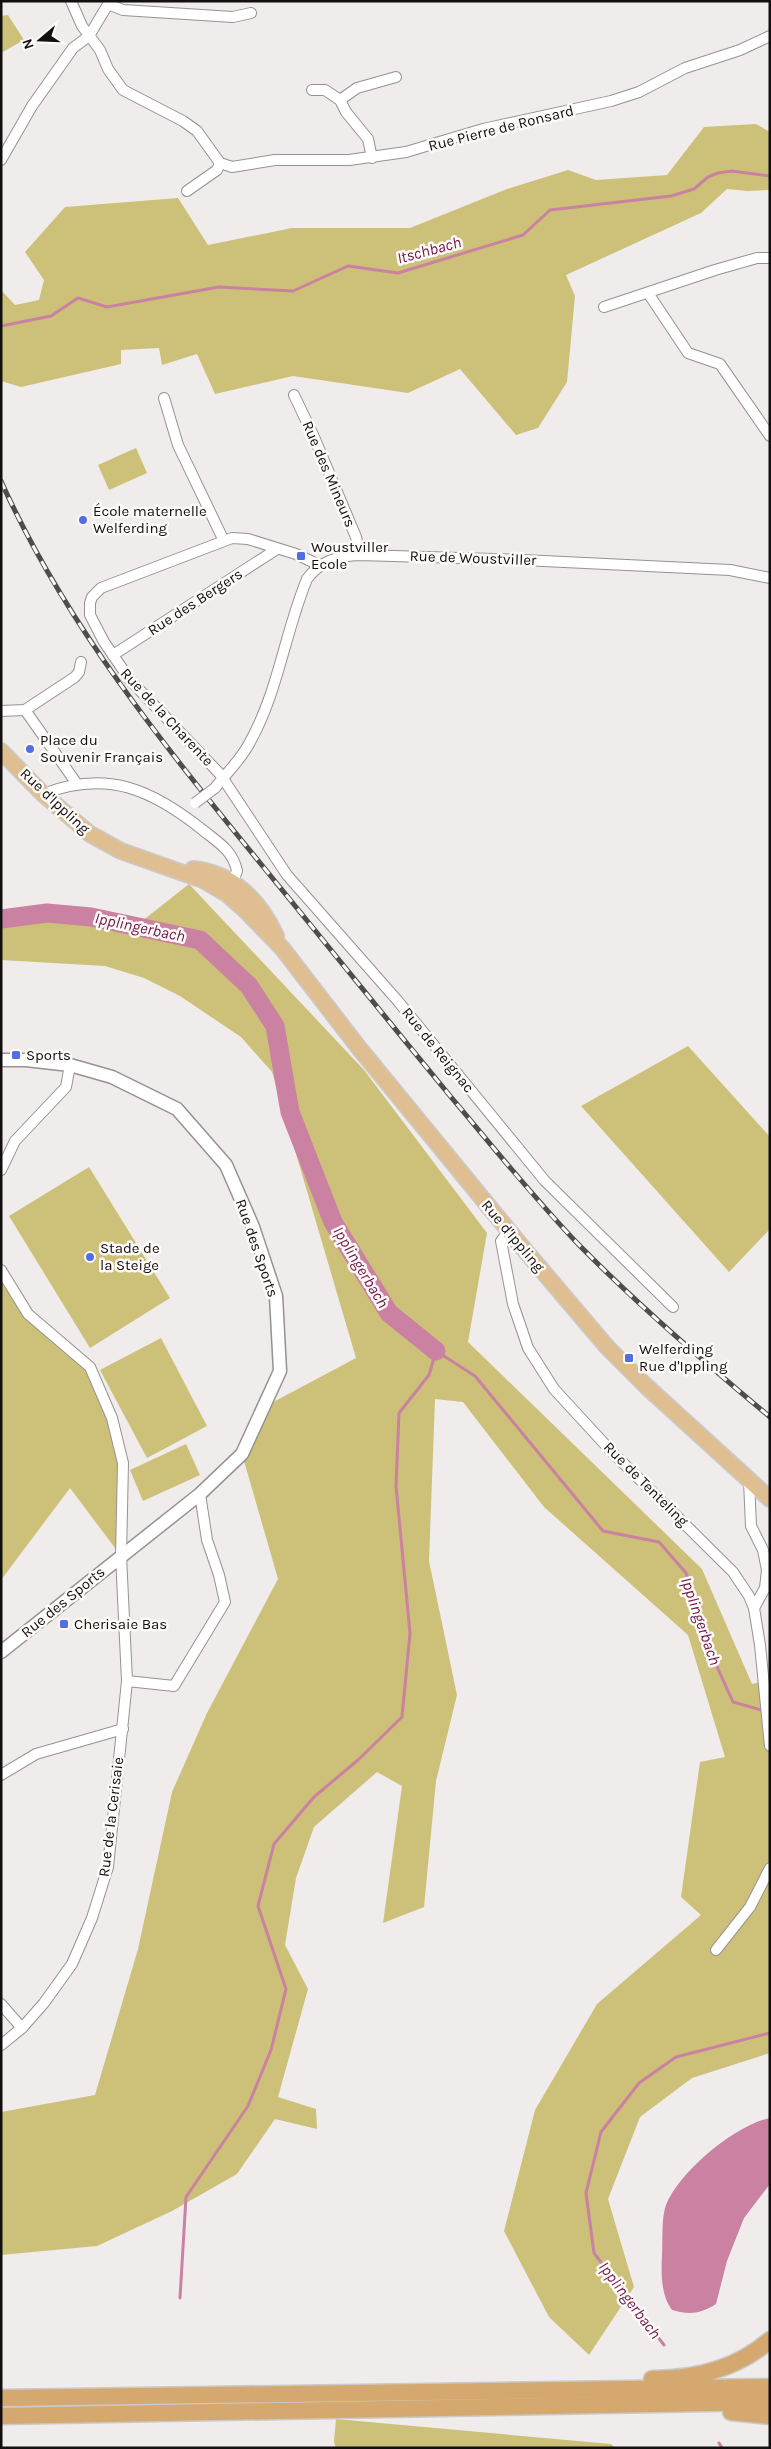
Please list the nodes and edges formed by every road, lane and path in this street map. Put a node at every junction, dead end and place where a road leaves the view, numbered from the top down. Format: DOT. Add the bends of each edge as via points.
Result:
graph roads {
  1 [pos="71,1"];
  2 [pos="109,3"];
  3 [pos="251,13"];
  4 [pos="89,36"];
  5 [pos="770,36"];
  6 [pos="396,77"];
  7 [pos="312,90"];
  8 [pos="340,100"];
  9 [pos="372,158"];
  10 [pos="1,160"];
  11 [pos="220,163"];
  12 [pos="187,191"];
  13 [pos="770,258"];
  14 [pos="648,293"];
  15 [pos="604,307"];
  16 [pos="294,395"];
  17 [pos="164,398"];
  18 [pos="770,436"];
  19 [pos="223,539"];
  20 [pos="277,549"];
  21 [pos="360,555"];
  22 [pos="319,565"];
  23 [pos="767,573"];
  24 [pos="113,655"];
  25 [pos="81,662"];
  26 [pos="25,710"];
  27 [pos="1,711"];
  28 [pos="1,751"];
  29 [pos="223,778"];
  30 [pos="77,784"];
  31 [pos="43,794"];
  32 [pos="180,813"];
  33 [pos="230,888"];
  34 [pos="1,1060"];
  35 [pos="70,1065"];
  36 [pos="1,1170"];
  37 [pos="509,1231"];
  38 [pos="1,1270"];
  39 [pos="673,1307"];
  40 [pos="750,1481"];
  41 [pos="200,1494"];
  42 [pos="770,1499"];
  43 [pos="121,1556"];
  44 [pos="754,1608"];
  45 [pos="1,1652"];
  46 [pos="127,1681"];
  47 [pos="122,1729"];
  48 [pos="768,1729"];
  49 [pos="770,1746"];
  50 [pos="1,1775"];
  51 [pos="770,1868"];
  52 [pos="716,1950"];
  53 [pos="1,2004"];
  54 [pos="22,2028"];
  55 [pos="1,2045"];
  56 [pos="770,2340"];
  57 [pos="770,2387"];
  58 [pos="519,2389"];
  59 [pos="1,2398"];
  60 [pos="770,2402"];
  61 [pos="579,2406"];
  62 [pos="1,2416"];
  63 [pos="770,2416"];
  1 -- 4 [label="street"];
  2 -- 3 [label="street" via="123,10 224,16"];
  2 -- 4 [label="street"];
  4 -- 10 [label="street" via="73,48 32,106"];
  4 -- 11 [label="street" via="123,90 197,131"];
  5 -- 9 [label="street, Rue Pierre de Ronsard" via="740,50 685,68 639,92 610,101"];
  6 -- 8 [label="street" via="357,88"];
  7 -- 8 [label="street" via="325,90"];
  8 -- 9 [label="street" via="368,139"];
  9 -- 11 [label="street, Rue Pierre de Ronsard" via="275,160 232,167"];
  11 -- 12 [label="street" via="217,170"];
  13 -- 14 [label="street" via="757,258 715,270"];
  14 -- 15 [label="street"];
  14 -- 18 [label="street" via="688,353 720,364"];
  16 -- 21 [label="street, Rue des Mineurs" via="314,436"];
  17 -- 19 [label="street" via="178,445"];
  19 -- 20 [label="street" via="241,538"];
  19 -- 24 [label="street, Rue de la Charente" via="108,585 96,593 90,604 90,615"];
  20 -- 22 [label="street"];
  20 -- 24 [label="street, Rue des Bergers"];
  21 -- 22 [label="street, Rue de Woustviller"];
  21 -- 23 [label="street, Rue de Woustviller"];
  22 -- 29 [label="street" via="303,587 256,730 244,754"];
  24 -- 29 [label="street, Rue de la Charente" via="130,680"];
  25 -- 26 [label="street" via="75,677"];
  26 -- 27 [label="street"];
  26 -- 30 [label="street"];
  28 -- 31 [label="main road, Rue d'Ippling"];
  29 -- 32 [label="street, bridge" via="215,788"];
  29 -- 39 [label="street, Rue de Reignac" via="287,876 397,1000 529,1162 582,1219"];
  30 -- 31 [label="street"];
  30 -- 32 [label="street" via="100,782 124,786 150,795"];
  31 -- 33 [label="main road, Rue d'Ippling" via="103,842"];
  32 -- 33 [label="street" via="232,855 238,871"];
  33 -- 37 [label="main road, Rue d'Ippling" via="262,908 282,948 359,1048"];
  34 -- 35 [label="street, Rue des Sports"];
  35 -- 36 [label="street" via="66,1087 15,1141"];
  35 -- 41 [label="street, Rue des Sports" via="112,1076 177,1109 226,1166 253,1227 276,1296 280,1371 242,1454"];
  37 -- 40 [label="main road, Rue d'Ippling" via="620,1360"];
  37 -- 44 [label="street, Rue de Tenteling" via="501,1241 513,1304 528,1348 554,1389 733,1572"];
  38 -- 43 [label="street, Rue de la Cerisaie" via="28,1314 90,1367 112,1418 123,1463"];
  40 -- 42 [label="main road, Rue d'Ippling"];
  40 -- 44 [label="street" via="751,1526 767,1570 765,1588"];
  41 -- 43 [label="street, Rue des Sports"];
  41 -- 46 [label="street" via="207,1540 225,1602 174,1686"];
  43 -- 45 [label="street, Rue des Sports"];
  43 -- 46 [label="street, Rue de la Cerisaie"];
  44 -- 48 [label="street, Rue de Tenteling"];
  46 -- 47 [label="street, Rue de la Cerisaie"];
  47 -- 50 [label="street" via="36,1754"];
  47 -- 54 [label="street, Rue de la Cerisaie" via="108,1867 92,1918 72,1964 44,2004"];
  48 -- 49 [label="street, Rue de Tenteling"];
  51 -- 52 [label="street" via="750,1907"];
  53 -- 54 [label="street"];
  54 -- 55 [label="street, Rue de la Cerisaie"];
  56 -- 58 [label="highway" via="746,2358 708,2373 658,2379 582,2381"];
  57 -- 58 [label="highway"];
  58 -- 59 [label="highway"];
  60 -- 61 [label="highway"];
  61 -- 62 [label="highway"];
  61 -- 63 [label="highway"];
}
